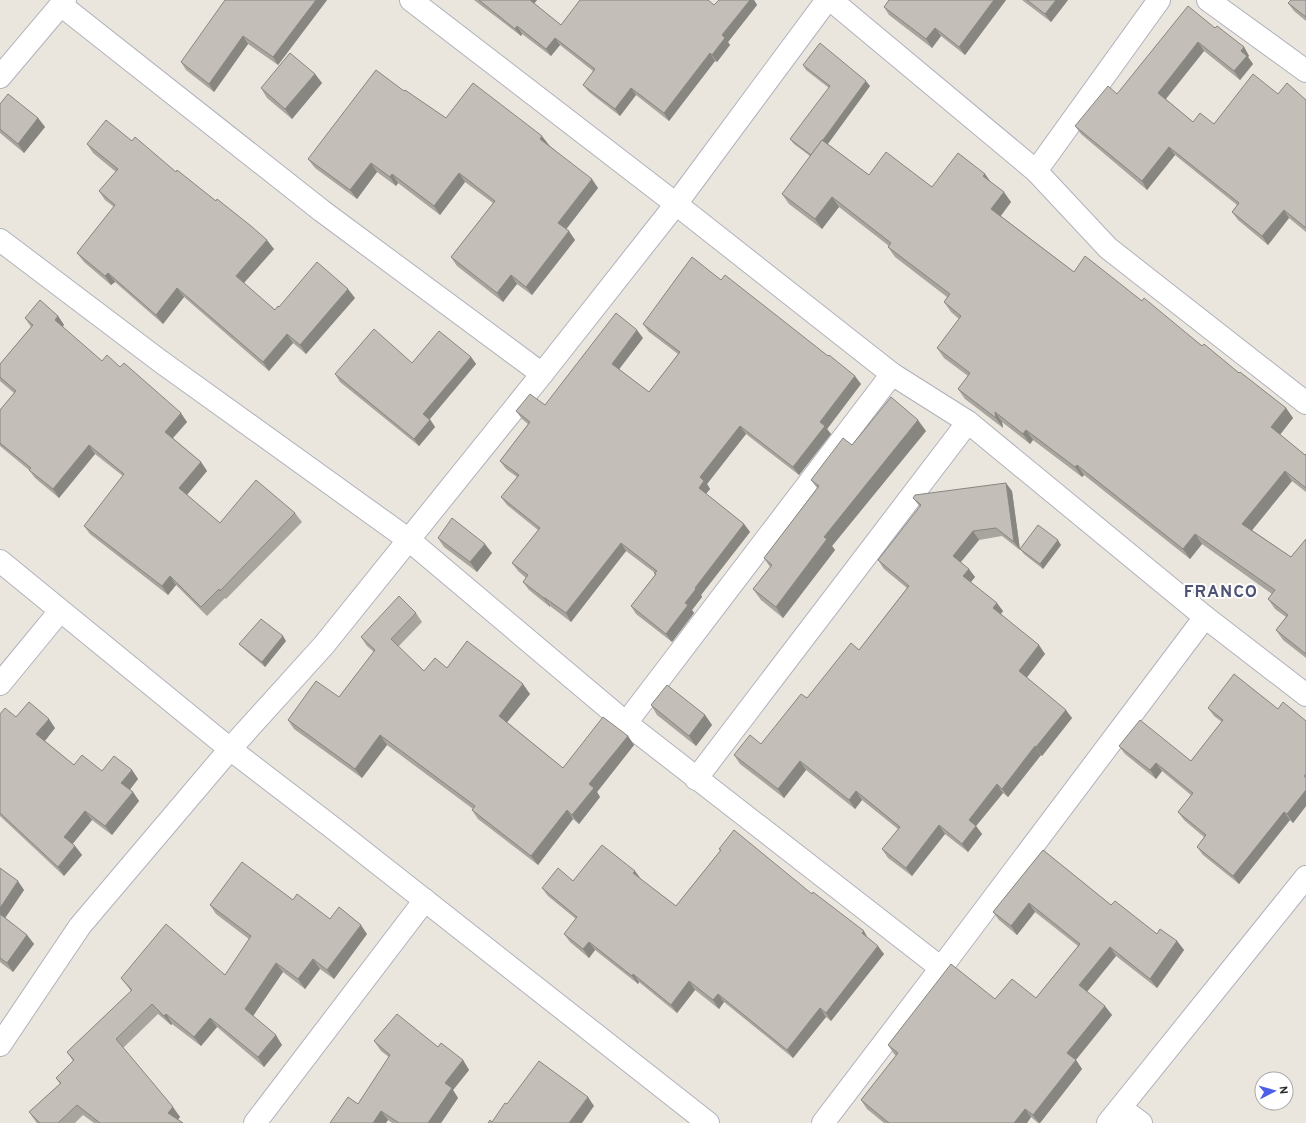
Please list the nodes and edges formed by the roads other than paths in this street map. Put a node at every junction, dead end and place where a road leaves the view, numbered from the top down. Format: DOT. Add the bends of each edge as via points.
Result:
graph roads {
  1 [pos="411,0"];
  2 [pos="827,0"];
  3 [pos="831,0"];
  4 [pos="1160,0"];
  5 [pos="1208,0"];
  6 [pos="63,3"];
  7 [pos="1306,71"];
  8 [pos="0,77"];
  9 [pos="1036,171"];
  10 [pos="676,204"];
  11 [pos="0,240"];
  12 [pos="542,374"];
  13 [pos="892,374"];
  14 [pos="1306,403"];
  15 [pos="968,422"];
  16 [pos="409,540"];
  17 [pos="0,561"];
  18 [pos="60,611"];
  19 [pos="1205,616"];
  20 [pos="0,684"];
  21 [pos="1306,695"];
  22 [pos="626,723"];
  23 [pos="230,749"];
  24 [pos="696,779"];
  25 [pos="1306,877"];
  26 [pos="424,900"];
  27 [pos="941,968"];
  28 [pos="0,1045"];
  29 [pos="1115,1116"];
  30 [pos="262,1120"];
  31 [pos="708,1123"];
  32 [pos="823,1123"];
  33 [pos="1141,1123"];
  1 -- 10 [label="street"];
  2 -- 10 [label="street"];
  3 -- 9 [label="street"];
  4 -- 9 [label="street"];
  5 -- 7 [label="street"];
  6 -- 8 [label="street"];
  6 -- 12 [label="street" via="322,211"];
  9 -- 14 [label="street" via="1108,248"];
  10 -- 12 [label="street"];
  10 -- 13 [label="street"];
  11 -- 16 [label="street" via="160,361"];
  12 -- 16 [label="street"];
  13 -- 15 [label="street"];
  13 -- 22 [label="street"];
  15 -- 19 [label="street"];
  15 -- 24 [label="street"];
  16 -- 22 [label="street"];
  16 -- 23 [label="street" via="324,645"];
  17 -- 18 [label="street"];
  18 -- 20 [label="street"];
  18 -- 23 [label="street"];
  19 -- 21 [label="street"];
  19 -- 27 [label="street"];
  22 -- 24 [label="street"];
  23 -- 26 [label="street"];
  23 -- 28 [label="street" via="80,926"];
  24 -- 27 [label="street"];
  25 -- 29 [label="street"];
  26 -- 30 [label="street"];
  26 -- 31 [label="street"];
  27 -- 32 [label="street"];
  29 -- 33 [label="street"];
}
